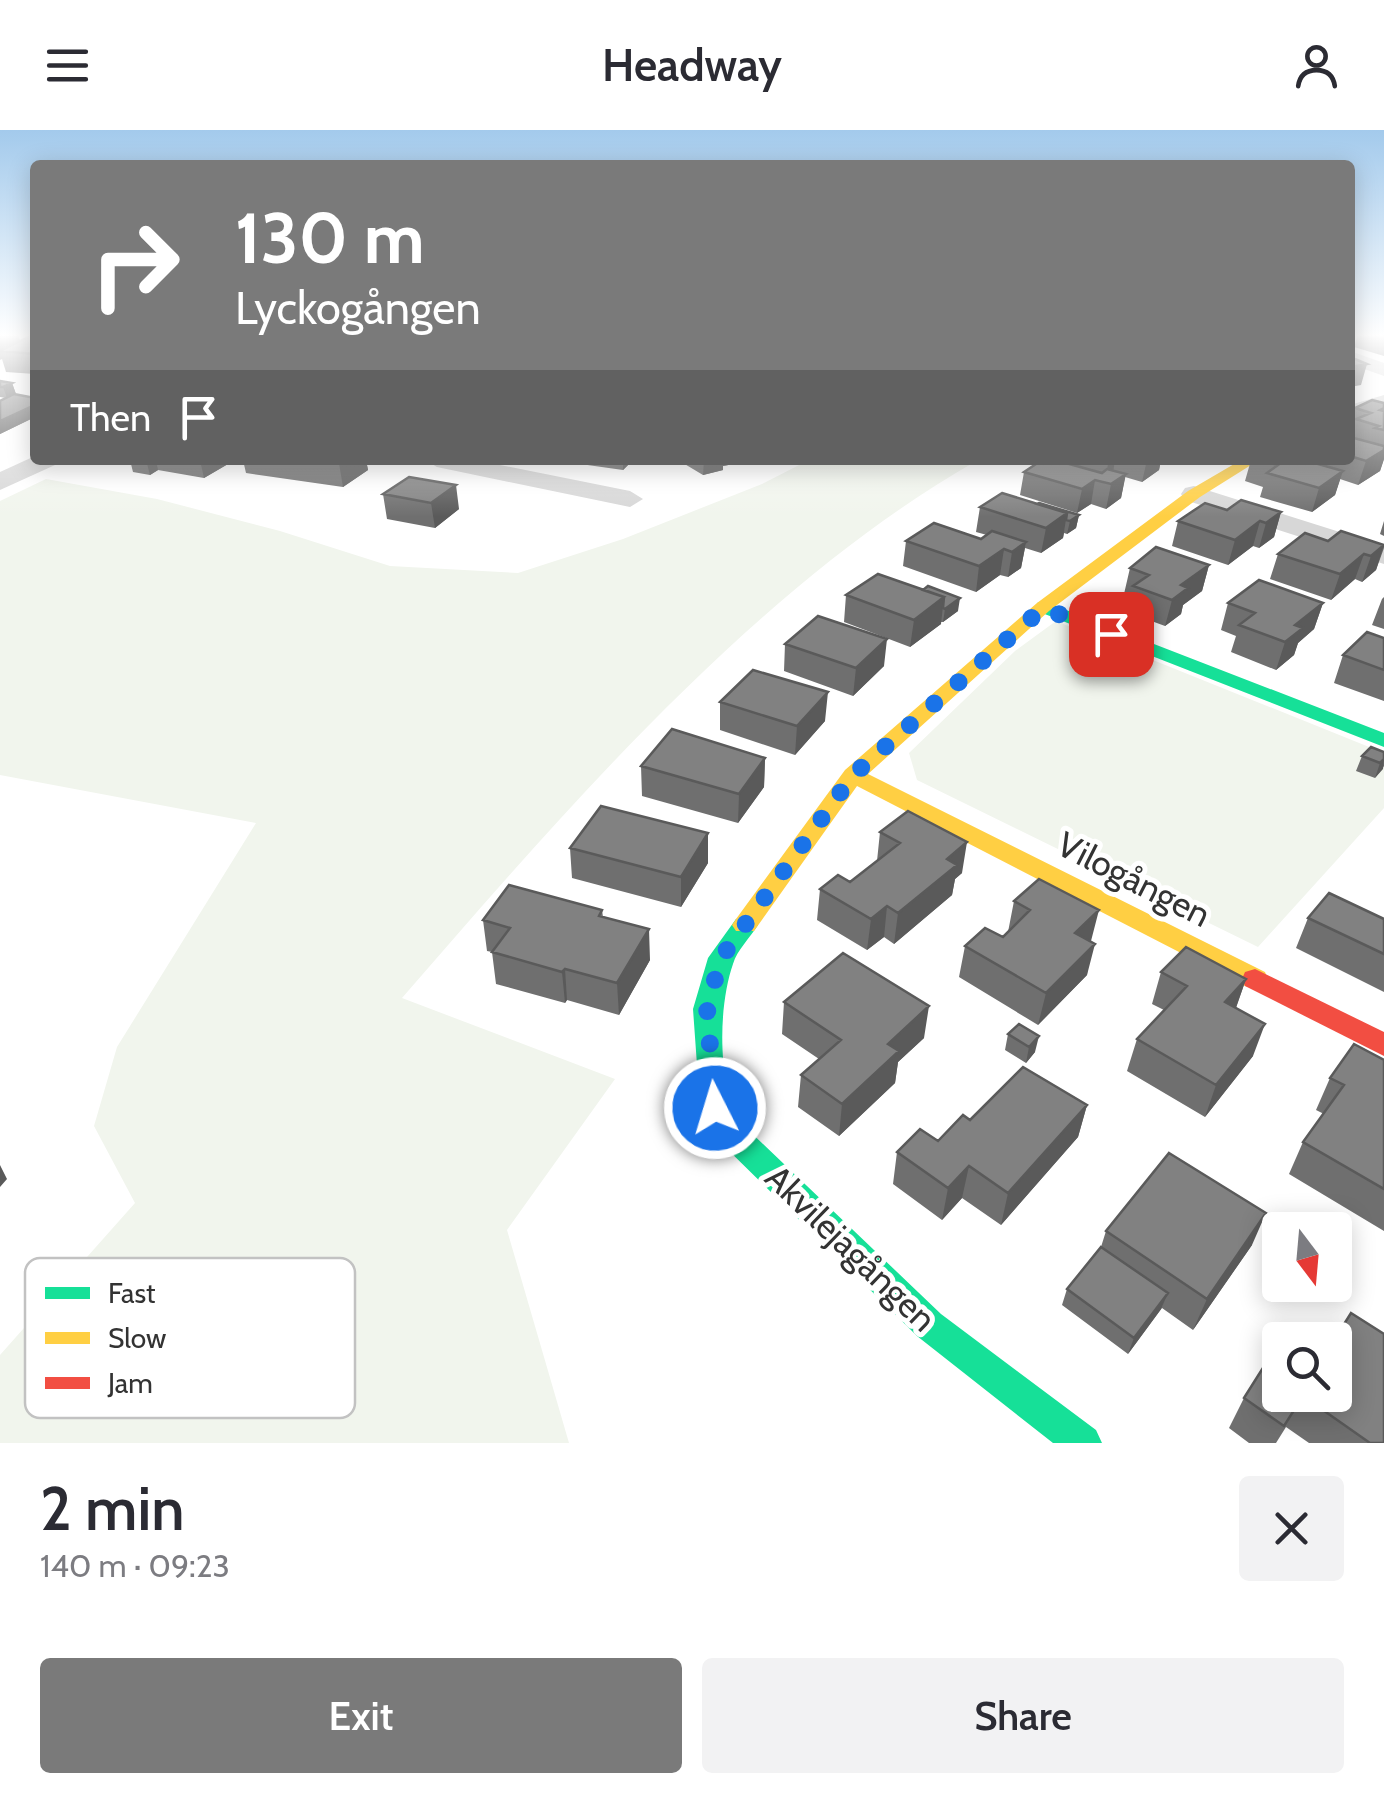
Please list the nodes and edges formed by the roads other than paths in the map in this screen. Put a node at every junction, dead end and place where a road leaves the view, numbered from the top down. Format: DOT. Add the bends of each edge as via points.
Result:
graph roads {
  1 [pos="1384,402"];
  2 [pos="1355,411"];
  3 [pos="36,465"];
  4 [pos="461,465"];
  5 [pos="1243,465"];
  6 [pos="0,482"];
  7 [pos="1194,494"];
  8 [pos="630,499"];
  9 [pos="1384,555"];
  10 [pos="1043,608"];
  11 [pos="1384,741"];
  12 [pos="853,775"];
  13 [pos="1384,1045"];
  14 [pos="1083,1443"];
  1 -- 2 [label="street"];
  3 -- 6 [label="street"];
  4 -- 8 [label="street"];
  5 -- 7 [label="street, Akvilejagången"];
  7 -- 9 [label="street"];
  7 -- 10 [label="street, Akvilejagången"];
  10 -- 11 [label="street"];
  10 -- 12 [label="street, Akvilejagången"];
  12 -- 13 [label="street, Vilogången"];
  12 -- 14 [label="street, Akvilejagången" via="721,958 707,1008 715,1108 730,1132 929,1325"];
}
